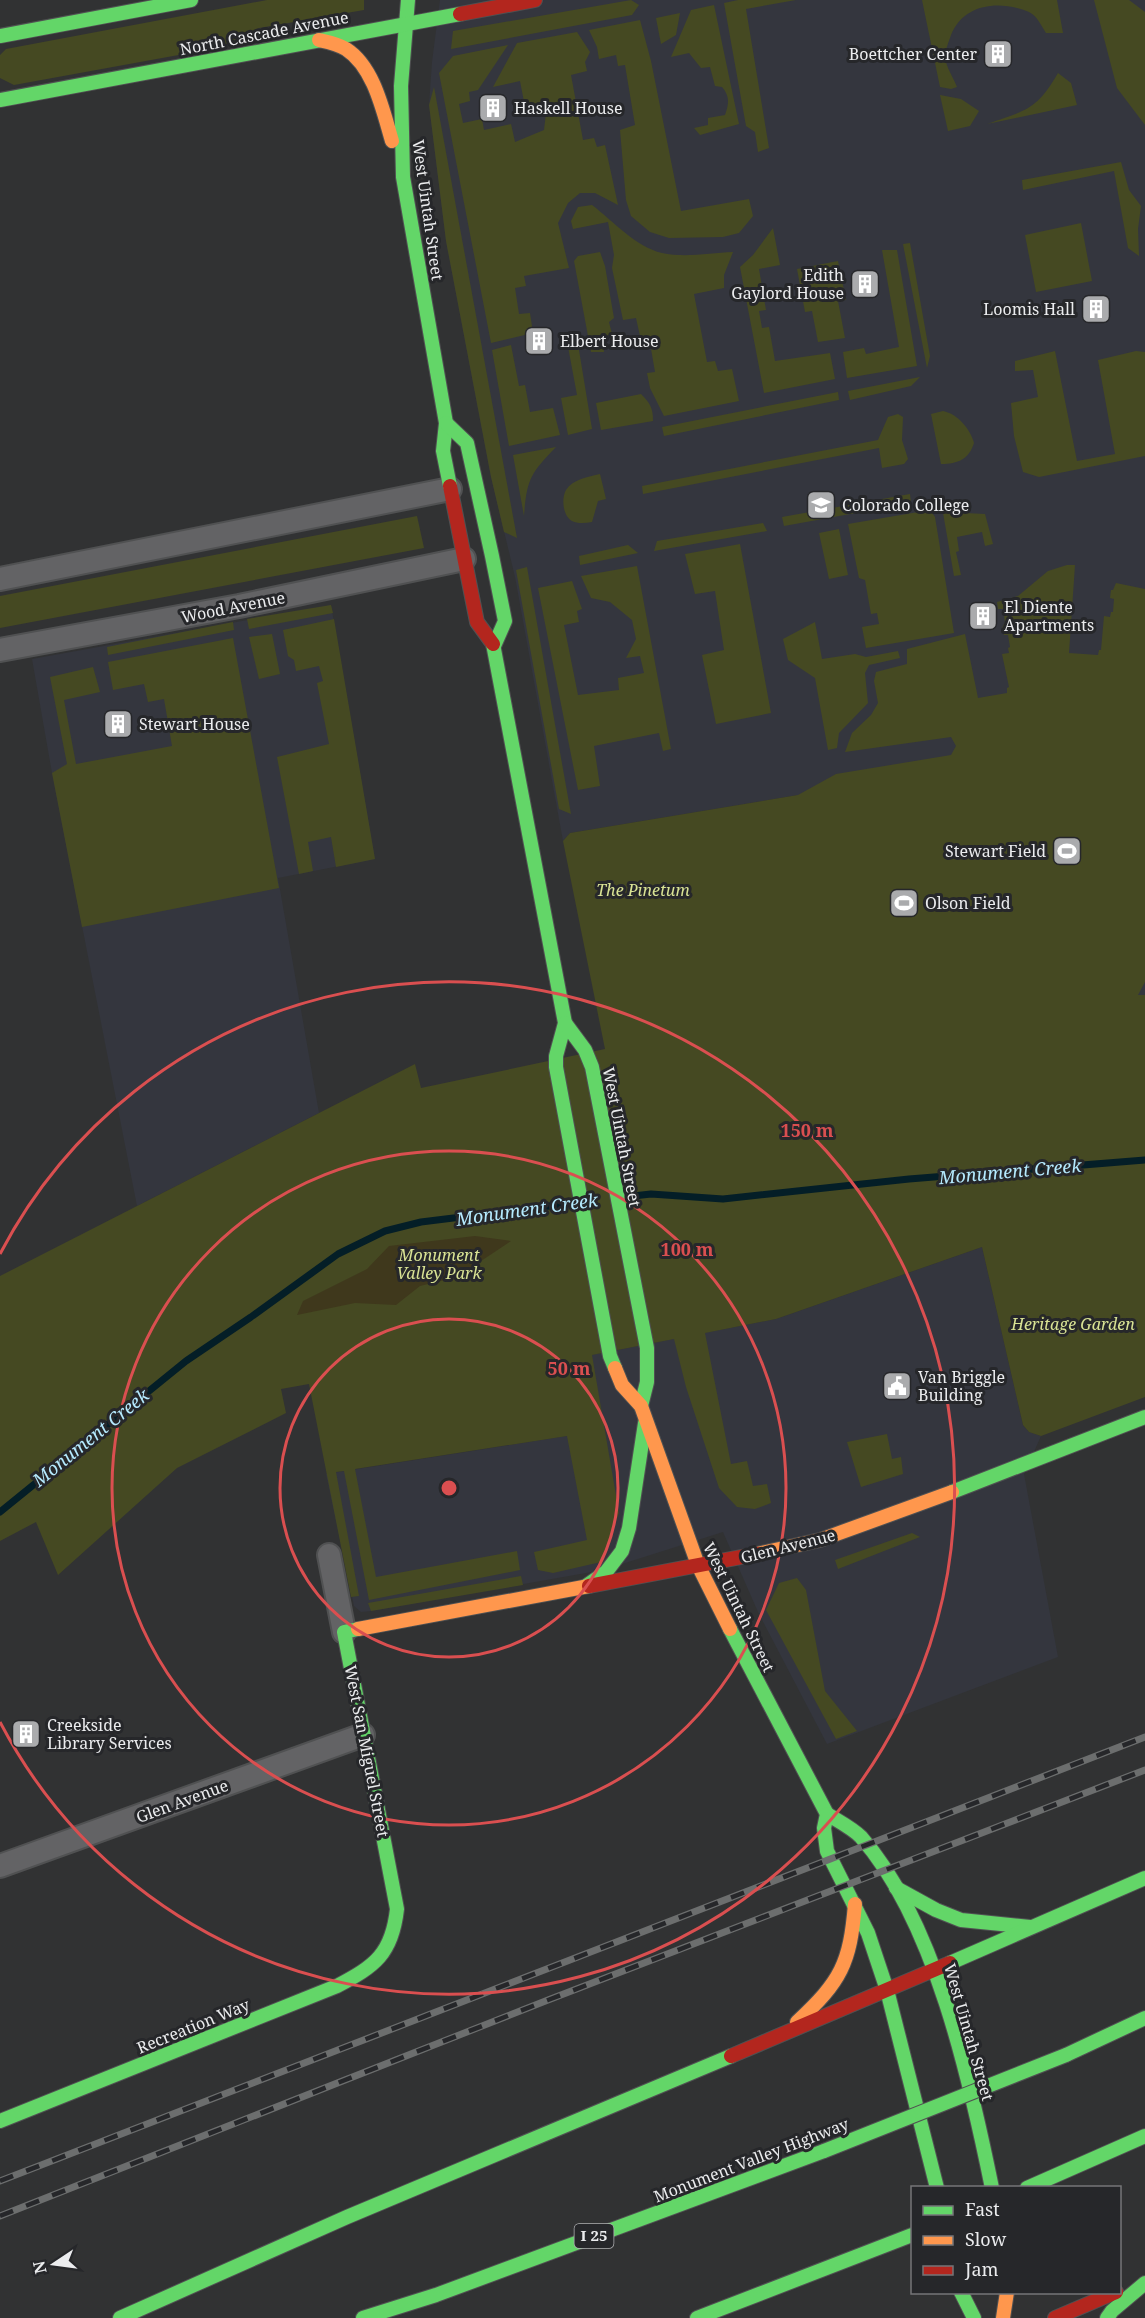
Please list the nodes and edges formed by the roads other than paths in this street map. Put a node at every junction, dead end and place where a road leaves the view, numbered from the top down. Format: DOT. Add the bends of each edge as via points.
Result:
graph roads {
  1 [pos="191,0"];
  2 [pos="408,0"];
  3 [pos="535,0"];
  4 [pos="405,23"];
  5 [pos="0,36"];
  6 [pos="319,40"];
  7 [pos="0,100"];
  8 [pos="404,177"];
  9 [pos="446,423"];
  10 [pos="450,489"];
  11 [pos="464,559"];
  12 [pos="0,579"];
  13 [pos="494,646"];
  14 [pos="0,650"];
  15 [pos="565,1023"];
  16 [pos="643,1412"];
  17 [pos="1145,1417"];
  18 [pos="329,1556"];
  19 [pos="698,1565"];
  20 [pos="584,1587"];
  21 [pos="344,1632"];
  22 [pos="363,1735"];
  23 [pos="827,1814"];
  24 [pos="0,1866"];
  25 [pos="1145,1878"];
  26 [pos="896,1888"];
  27 [pos="855,1904"];
  28 [pos="1032,1927"];
  29 [pos="389,1946"];
  30 [pos="934,1970"];
  31 [pos="887,1990"];
  32 [pos="1145,2018"];
  33 [pos="789,2030"];
  34 [pos="0,2121"];
  35 [pos="1145,2136"];
  36 [pos="937,2186"];
  37 [pos="992,2186"];
  38 [pos="1029,2186"];
  39 [pos="911,2235"];
  40 [pos="1145,2282"];
  41 [pos="1121,2291"];
  42 [pos="962,2294"];
  43 [pos="1007,2294"];
  44 [pos="1113,2294"];
  45 [pos="120,2318"];
  46 [pos="363,2318"];
  47 [pos="697,2318"];
  48 [pos="974,2318"];
  49 [pos="1003,2318"];
  50 [pos="1055,2318"];
  51 [pos="1107,2318"];
  1 -- 5 [label="main road"];
  2 -- 4 [label="main road, West Uintah Street"];
  3 -- 4 [label="main road, North Cascade Avenue"];
  4 -- 6 [label="main road, North Cascade Avenue"];
  4 -- 8 [label="main road, West Uintah Street" via="401,86"];
  6 -- 7 [label="main road, North Cascade Avenue"];
  6 -- 8 [label="main road" via="347,50 364,70"];
  8 -- 9 [label="main road, West Uintah Street"];
  9 -- 10 [label="main road, West Uintah Street" via="443,451"];
  9 -- 13 [label="main road" via="467,443 494,567 505,621"];
  10 -- 11 [label="main road, West Uintah Street"];
  10 -- 12 [label="street"];
  11 -- 13 [label="main road, West Uintah Street" via="477,622"];
  11 -- 14 [label="street, Wood Avenue"];
  13 -- 15 [label="main road, West Uintah Street"];
  15 -- 16 [label="main road, West Uintah Street" via="585,1050 597,1091 647,1348"];
  15 -- 16 [label="main road, West Uintah Street" via="556,1056 610,1356 622,1385"];
  16 -- 19 [label="main road, West Uintah Street"];
  16 -- 20 [label="main road" via="629,1528 622,1551 606,1572"];
  17 -- 19 [label="main road, Glen Avenue" via="845,1532"];
  18 -- 21 [label="street, West San Miguel Street"];
  19 -- 20 [label="main road, Glen Avenue"];
  19 -- 23 [label="main road, West Uintah Street"];
  20 -- 21 [label="main road, Glen Avenue"];
  21 -- 22 [label="main road, West San Miguel Street"];
  22 -- 24 [label="street, Glen Avenue"];
  22 -- 29 [label="main road, West San Miguel Street" via="397,1909 396,1929"];
  23 -- 26 [label="main road, West Uintah Street" via="840,1818 867,1841"];
  23 -- 27 [label="main road, West Uintah Street" via="827,1851"];
  25 -- 28 [label="main road"];
  26 -- 28 [label="main road" via="962,1920"];
  26 -- 30 [label="main road, West Uintah Street"];
  27 -- 31 [label="main road, West Uintah Street"];
  27 -- 33 [label="main road" via="851,1944 841,1974"];
  28 -- 30 [label="main road"];
  29 -- 34 [label="main road, Recreation Way" via="376,1963 337,1986"];
  30 -- 31 [label="main road"];
  30 -- 37 [label="main road, West Uintah Street" via="956,2039"];
  31 -- 33 [label="main road"];
  31 -- 36 [label="main road, West Uintah Street"];
  32 -- 46 [label="main road, Monument Valley Highway / I 25, bridge" via="1066,2055 824,2151 436,2295"];
  33 -- 45 [label="main road" via="347,2217"];
  35 -- 38 [label="main road"];
  39 -- 47 [label="main road"];
  40 -- 41 [label="main road"];
  40 -- 51 [label="main road"];
  42 -- 48 [label="main road"];
  43 -- 49 [label="main road"];
  44 -- 50 [label="main road"];
}
